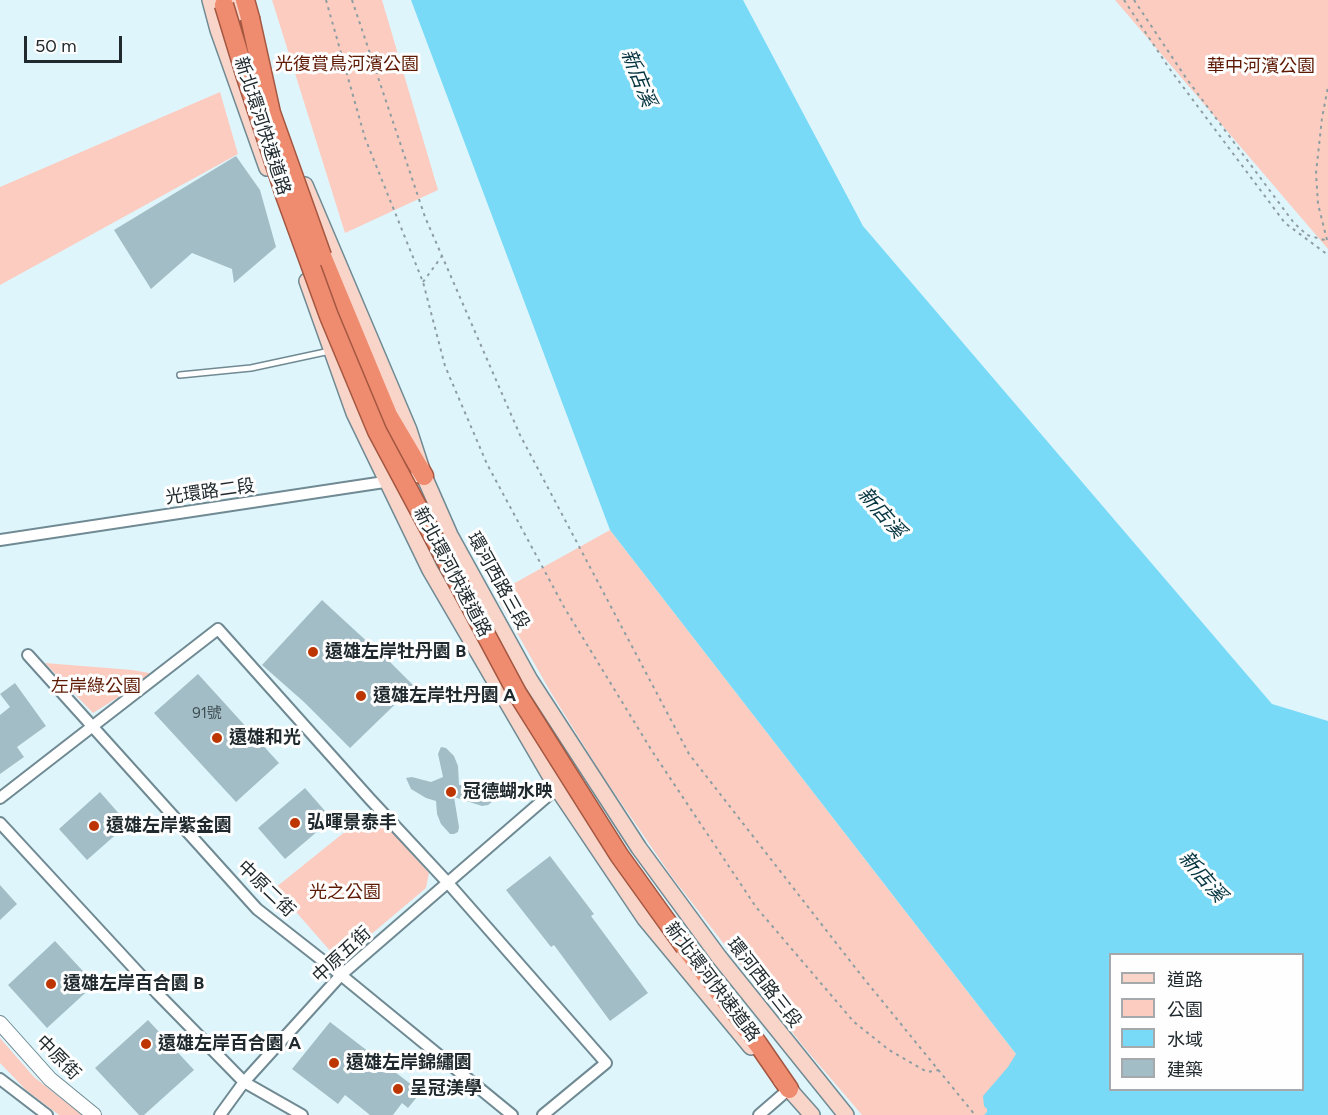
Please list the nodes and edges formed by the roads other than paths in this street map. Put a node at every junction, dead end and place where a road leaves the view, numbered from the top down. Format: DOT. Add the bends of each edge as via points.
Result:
graph roads {
  1 [pos="210,0"];
  2 [pos="223,0"];
  3 [pos="234,0"];
  4 [pos="245,0"];
  5 [pos="331,350"];
  6 [pos="180,375"];
  7 [pos="424,476"];
  8 [pos="386,483"];
  9 [pos="0,540"];
  10 [pos="28,655"];
  11 [pos="92,727"];
  12 [pos="557,788"];
  13 [pos="0,798"];
  14 [pos="0,823"];
  15 [pos="448,883"];
  16 [pos="341,975"];
  17 [pos="0,1023"];
  18 [pos="0,1079"];
  19 [pos="244,1082"];
  20 [pos="789,1089"];
  21 [pos="47,1115"];
  22 [pos="94,1115"];
  23 [pos="220,1115"];
  24 [pos="302,1115"];
  25 [pos="512,1115"];
  26 [pos="543,1115"];
  27 [pos="759,1115"];
  28 [pos="812,1115"];
  29 [pos="846,1115"];
  1 -- 5 [label="main road"];
  2 -- 20 [label="highway, 新北環河快速道路, bridge" via="286,198 377,431 517,693 619,855"];
  3 -- 7 [label="main road, 環河西路三段" via="305,184 409,430"];
  4 -- 7 [label="highway, 新北環河快速道路, bridge" via="271,112 321,256 388,415"];
  5 -- 6 [label="lane" via="250,368"];
  5 -- 8 [label="main road"];
  7 -- 8 [label="street, 光環路二段"];
  7 -- 29 [label="main road, 環河西路三段" via="450,535 530,680 639,848 718,957"];
  8 -- 9 [label="street, 光環路二段"];
  8 -- 12 [label="main road" via="430,570"];
  10 -- 11 [label="street, 中原二街"];
  11 -- 13 [label="street"];
  11 -- 15 [label="street" via="219,629"];
  11 -- 16 [label="street, 中原二街" via="257,909"];
  12 -- 15 [label="street, 中原五街"];
  12 -- 20 [label="main road" via="645,919"];
  14 -- 19 [label="street"];
  15 -- 16 [label="street, 中原五街"];
  15 -- 26 [label="street" via="606,1063"];
  16 -- 19 [label="street, 中原五街"];
  16 -- 25 [label="street, 中原二街"];
  17 -- 22 [label="street, 中原街" via="50,1078"];
  18 -- 21 [label="street"];
  19 -- 23 [label="street, 中原五街"];
  19 -- 24 [label="street"];
  20 -- 27 [label="street"];
  20 -- 28 [label="main road"];
}
